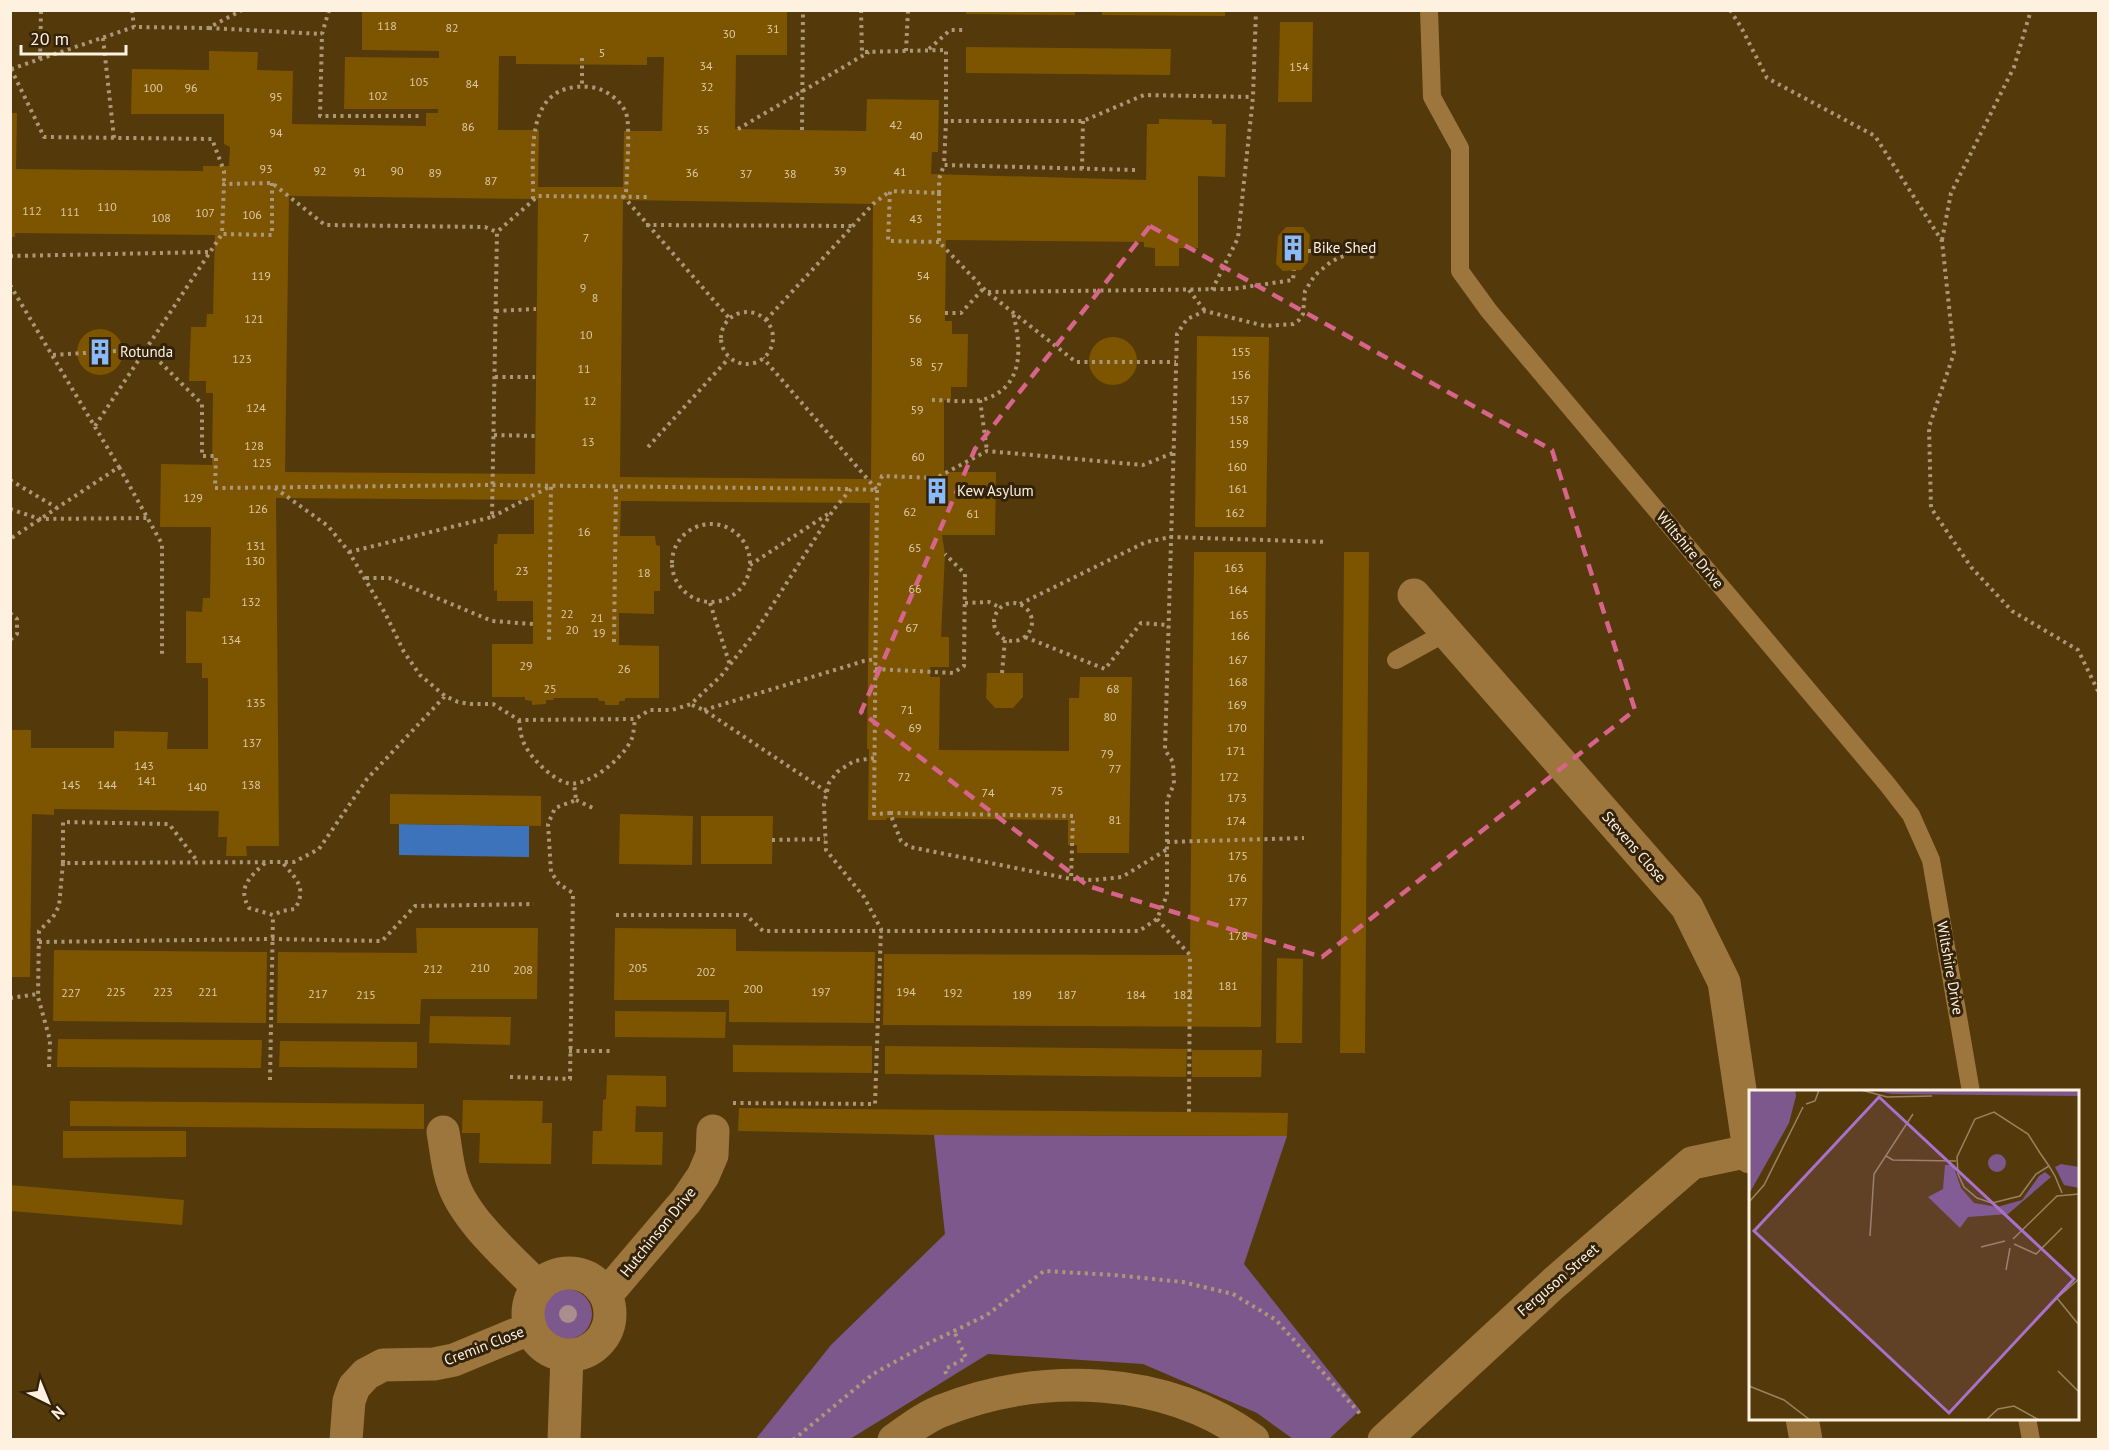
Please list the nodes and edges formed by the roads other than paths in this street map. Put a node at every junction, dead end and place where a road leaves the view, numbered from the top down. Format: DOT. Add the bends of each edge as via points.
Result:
graph roads {
  1 [pos="1429,10"];
  2 [pos="1414,595"];
  3 [pos="1447,632"];
  4 [pos="1396,660"];
  5 [pos="1971,1090"];
  6 [pos="723,1122"];
  7 [pos="443,1132"];
  8 [pos="1749,1147"];
  9 [pos="1749,1154"];
  10 [pos="538,1287"];
  11 [pos="606,1295"];
  12 [pos="531,1328"];
  13 [pos="567,1355"];
  14 [pos="1802,1420"];
  15 [pos="2027,1420"];
  16 [pos="1376,1431"];
  17 [pos="346,1440"];
  18 [pos="564,1440"];
  19 [pos="894,1440"];
  20 [pos="1253,1440"];
  21 [pos="1806,1440"];
  22 [pos="2031,1440"];
  1 -- 5 [label="lane, Wiltshire Drive" via="1432,97 1460,148 1460,271 1489,311 1911,815 1931,860"];
  2 -- 3 [label="street, Stevens Close"];
  3 -- 4 [label="lane"];
  3 -- 8 [label="street, Stevens Close" via="1687,907 1724,982"];
  6 -- 11 [label="street, Hutchinson Drive" via="703,1176"];
  7 -- 10 [label="street" via="453,1183 465,1204 485,1232"];
  9 -- 16 [label="street, Ferguson Street" via="1692,1163 1508,1323"];
  10 -- 11 [label="street" via="550,1278 572,1273 592,1279"];
  10 -- 12 [label="street" via="529,1306"];
  11 -- 13 [label="street" via="611,1316 608,1330 584,1352"];
  12 -- 13 [label="street" via="543,1346"];
  12 -- 17 [label="street, Cremin Close" via="454,1360 383,1365 366,1374 354,1387 349,1401"];
  13 -- 18 [label="street"];
  14 -- 21 [label="street"];
  15 -- 22 [label="lane"];
  19 -- 20 [label="street" via="939,1412 974,1400 1060,1386 1107,1387 1166,1396 1216,1417"];
}
